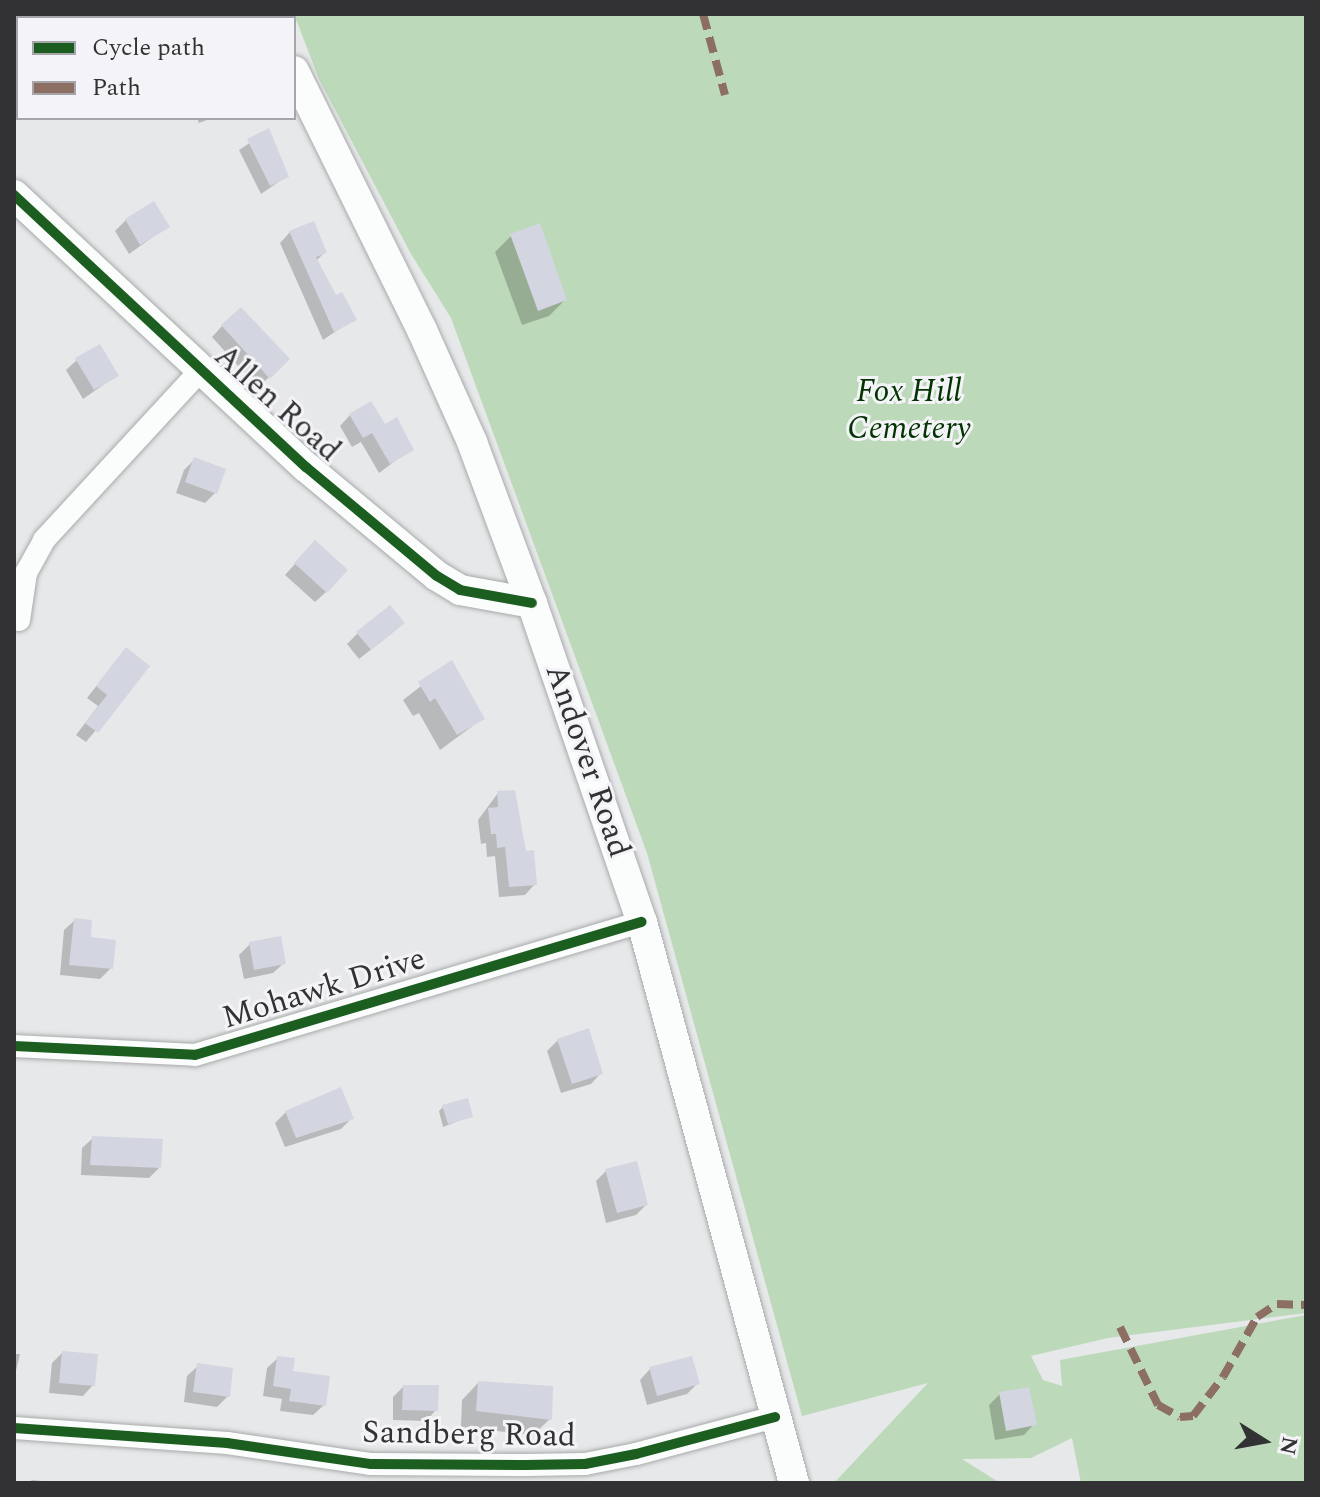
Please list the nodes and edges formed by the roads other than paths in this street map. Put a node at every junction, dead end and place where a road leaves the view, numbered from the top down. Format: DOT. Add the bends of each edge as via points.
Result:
graph roads {
  1 [pos="296,75"];
  2 [pos="14,195"];
  3 [pos="201,370"];
  4 [pos="532,603"];
  5 [pos="19,620"];
  6 [pos="642,922"];
  7 [pos="14,1046"];
  8 [pos="775,1417"];
  9 [pos="14,1428"];
  10 [pos="476,1474"];
  11 [pos="794,1483"];
  1 -- 4 [label="main road, Andover Road" via="472,442"];
  2 -- 3 [label="main road, Allen Road"];
  3 -- 4 [label="main road, Allen Road" via="437,576 460,590"];
  3 -- 5 [label="street" via="44,540 26,573"];
  4 -- 6 [label="main road, Andover Road"];
  6 -- 7 [label="street, Mohawk Drive" via="195,1055"];
  6 -- 8 [label="main road, Andover Road"];
  8 -- 10 [label="street, Sandberg Road" via="585,1464"];
  8 -- 11 [label="main road, Andover Road"];
  9 -- 10 [label="street, Sandberg Road" via="227,1443"];
}
